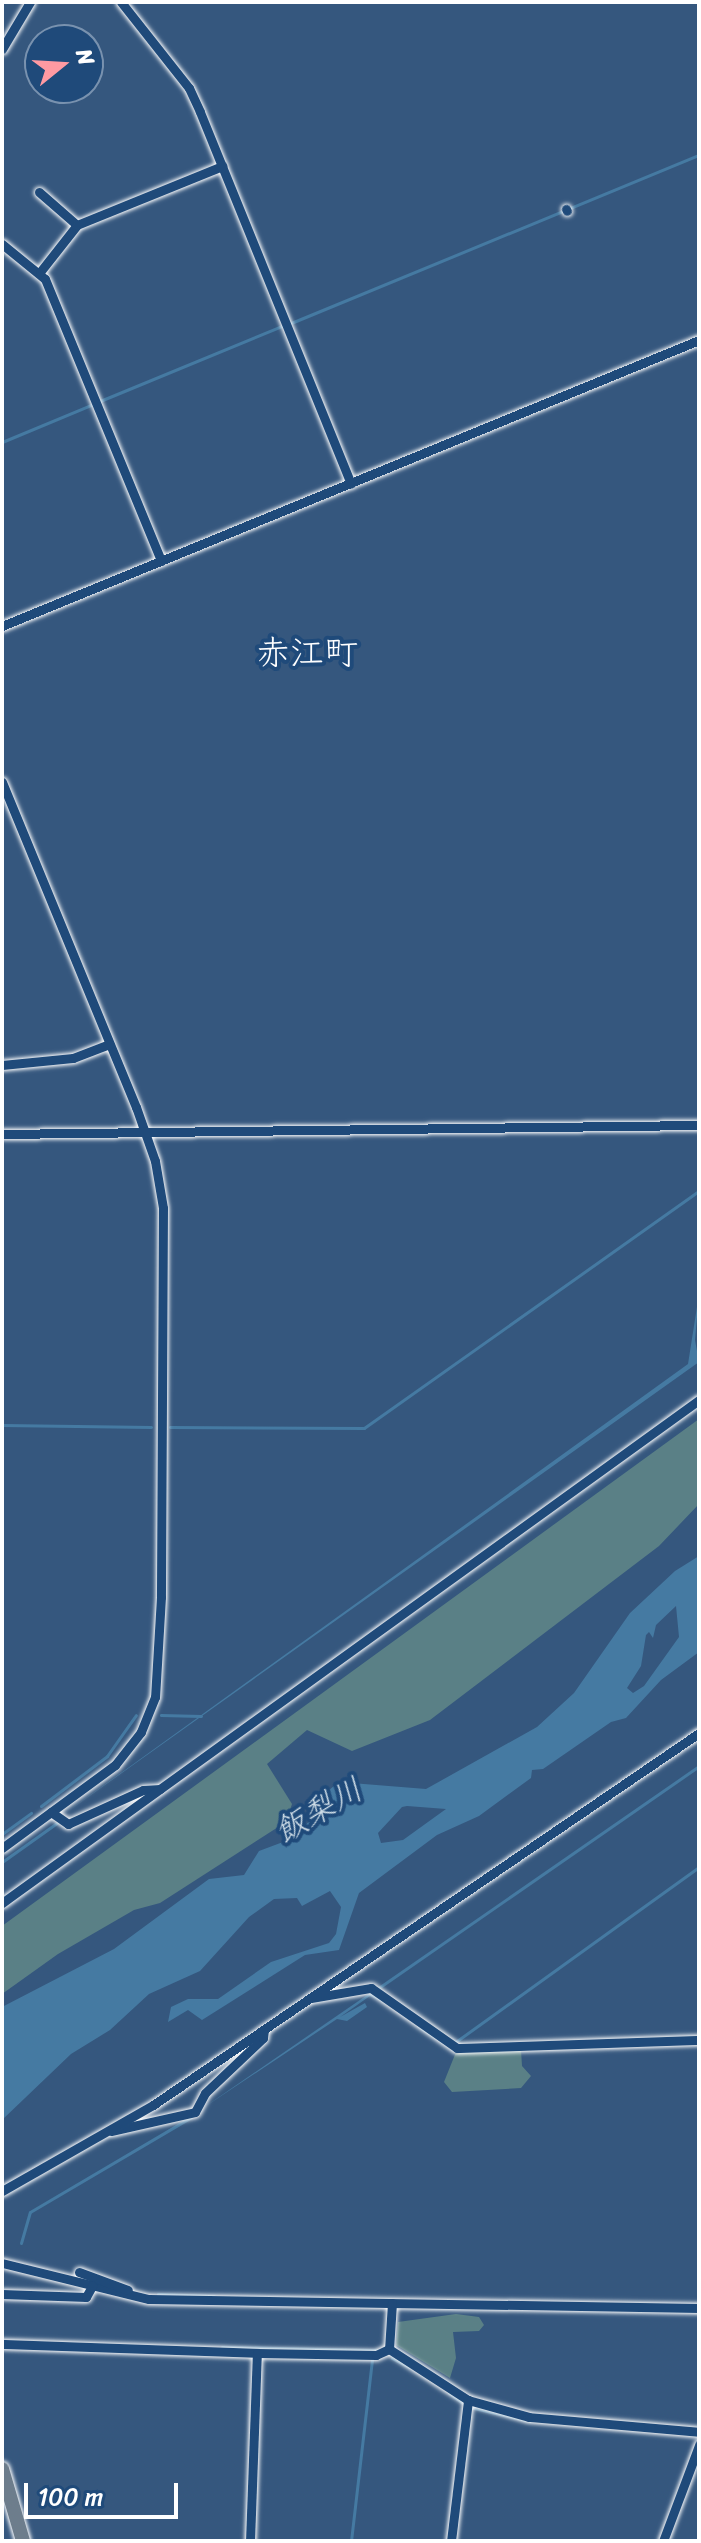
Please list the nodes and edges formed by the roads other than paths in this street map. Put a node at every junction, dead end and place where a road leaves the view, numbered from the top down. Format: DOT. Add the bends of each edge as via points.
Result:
graph roads {
  1 [pos="30,2"];
  2 [pos="121,2"];
  3 [pos="2,49"];
  4 [pos="222,166"];
  5 [pos="39,192"];
  6 [pos="77,225"];
  7 [pos="2,244"];
  8 [pos="40,272"];
  9 [pos="699,340"];
  10 [pos="351,484"];
  11 [pos="161,561"];
  12 [pos="2,626"];
  13 [pos="2,782"];
  14 [pos="109,1044"];
  15 [pos="2,1065"];
  16 [pos="699,1125"];
  17 [pos="144,1132"];
  18 [pos="2,1134"];
  19 [pos="699,1400"];
  20 [pos="699,1733"];
  21 [pos="160,1789"];
  22 [pos="51,1812"];
  23 [pos="2,1848"];
  24 [pos="2,1903"];
  25 [pos="310,1998"];
  26 [pos="264,2030"];
  27 [pos="699,2040"];
  28 [pos="111,2131"];
  29 [pos="2,2191"];
  30 [pos="2,2263"];
  31 [pos="79,2272"];
  32 [pos="92,2286"];
  33 [pos="2,2294"];
  34 [pos="139,2296"];
  35 [pos="392,2303"];
  36 [pos="699,2308"];
  37 [pos="2,2344"];
  38 [pos="389,2349"];
  39 [pos="257,2353"];
  40 [pos="468,2400"];
  41 [pos="699,2432"];
  42 [pos="699,2445"];
  43 [pos="2,2469"];
  44 [pos="23,2541"];
  45 [pos="250,2541"];
  46 [pos="451,2541"];
  47 [pos="663,2541"];
  1 -- 3 [label="street"];
  2 -- 4 [label="street" via="189,88"];
  4 -- 6 [label="street"];
  4 -- 10 [label="street"];
  5 -- 6 [label="street"];
  6 -- 8 [label="street"];
  7 -- 8 [label="street"];
  8 -- 11 [label="street"];
  9 -- 10 [label="street"];
  10 -- 11 [label="street"];
  11 -- 12 [label="street"];
  13 -- 14 [label="street"];
  14 -- 15 [label="street" via="73,1058"];
  14 -- 17 [label="street"];
  16 -- 17 [label="street"];
  17 -- 18 [label="street"];
  17 -- 22 [label="street" via="163,1208 157,1680 146,1722 125,1754"];
  19 -- 21 [label="street"];
  20 -- 25 [label="street"];
  21 -- 22 [label="street" via="143,1790 68,1824"];
  21 -- 24 [label="street"];
  22 -- 23 [label="street"];
  25 -- 26 [label="street"];
  25 -- 27 [label="street" via="371,1988 457,2048"];
  26 -- 28 [label="street"];
  26 -- 28 [label="street" via="263,2038 205,2093 195,2112"];
  28 -- 29 [label="street"];
  30 -- 32 [label="street"];
  31 -- 34 [label="street"];
  32 -- 33 [label="street" via="86,2297"];
  32 -- 34 [label="street"];
  34 -- 35 [label="street"];
  35 -- 36 [label="street"];
  35 -- 38 [label="street"];
  37 -- 39 [label="street"];
  38 -- 39 [label="street" via="376,2355"];
  38 -- 40 [label="street"];
  39 -- 45 [label="street"];
  40 -- 41 [label="street" via="529,2417"];
  40 -- 46 [label="street"];
  42 -- 47 [label="street"];
  43 -- 44 [label="highway"];
}
